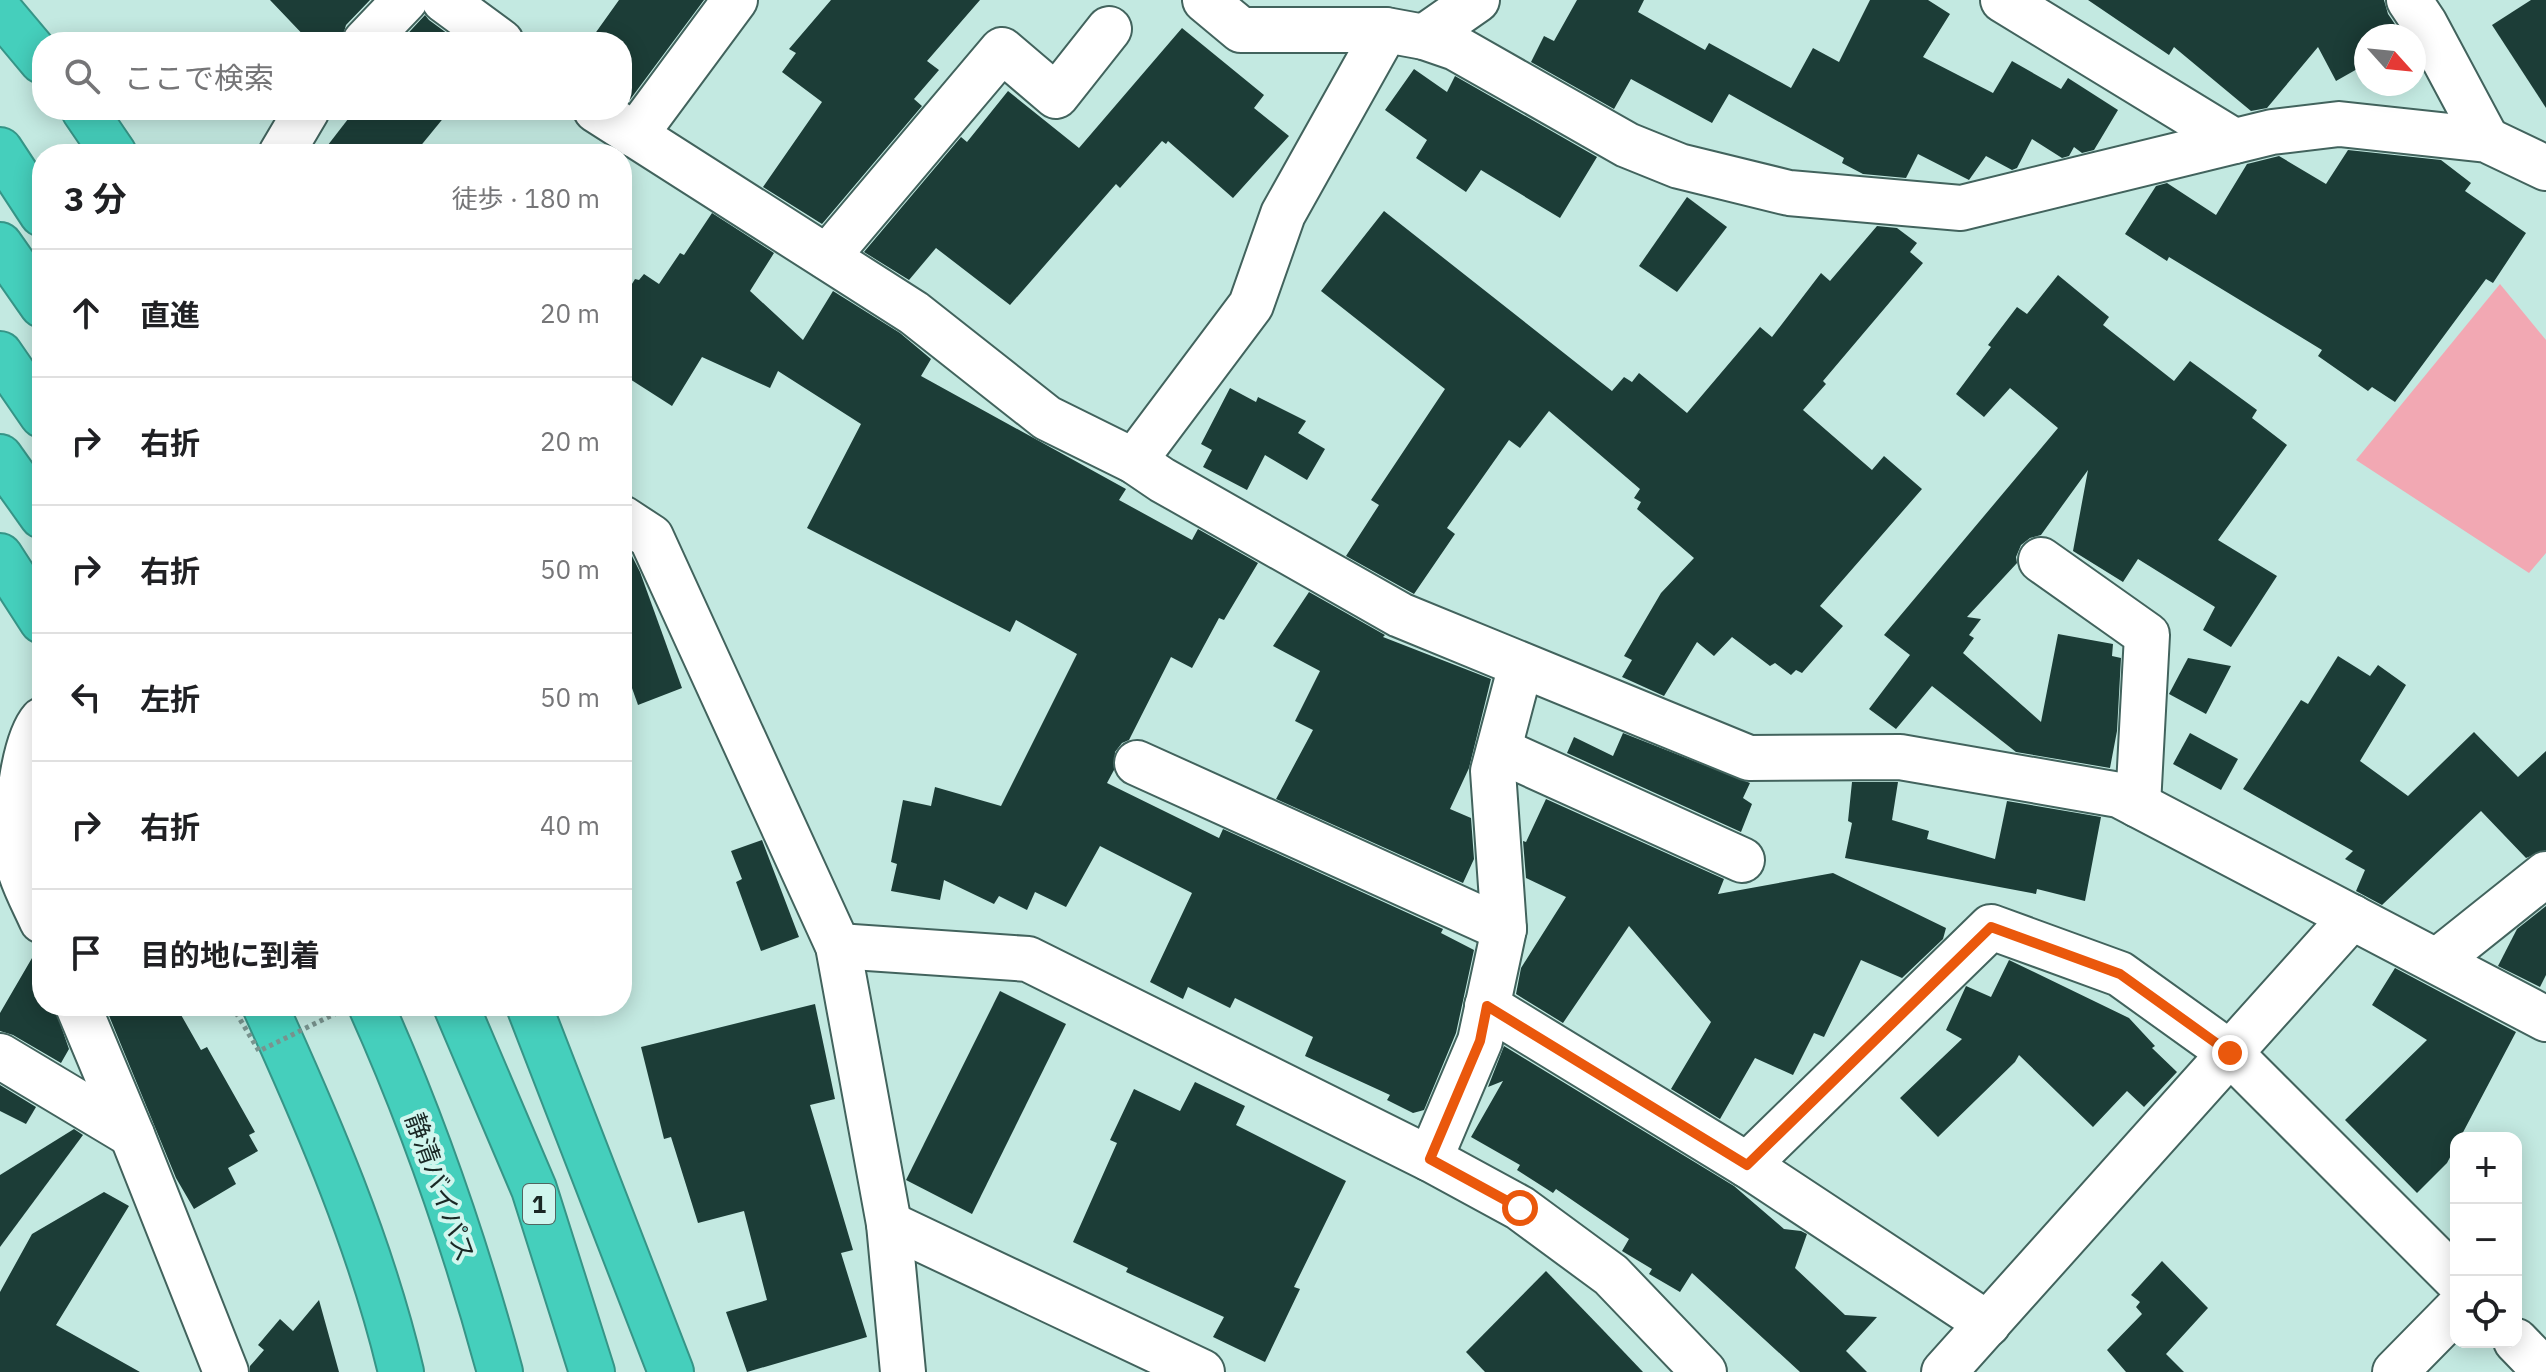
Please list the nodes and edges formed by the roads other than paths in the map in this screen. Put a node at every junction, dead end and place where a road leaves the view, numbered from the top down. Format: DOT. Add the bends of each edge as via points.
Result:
graph roads {
  1 [pos="405,0"];
  2 [pos="444,0"];
  3 [pos="735,0"];
  4 [pos="1205,0"];
  5 [pos="1477,0"];
  6 [pos="2003,0"];
  7 [pos="2409,0"];
  8 [pos="0,11"];
  9 [pos="1109,29"];
  10 [pos="375,32"];
  11 [pos="487,32"];
  12 [pos="1405,33"];
  13 [pos="32,49"];
  14 [pos="91,120"];
  15 [pos="301,120"];
  16 [pos="612,120"];
  17 [pos="635,135"];
  18 [pos="2487,140"];
  19 [pos="2234,141"];
  20 [pos="107,144"];
  21 [pos="287,144"];
  22 [pos="0,150"];
  23 [pos="2546,168"];
  24 [pos="32,199"];
  25 [pos="0,245"];
  26 [pos="827,257"];
  27 [pos="32,291"];
  28 [pos="0,354"];
  29 [pos="32,400"];
  30 [pos="0,457"];
  31 [pos="1134,461"];
  32 [pos="32,502"];
  33 [pos="632,525"];
  34 [pos="0,556"];
  35 [pos="2041,560"];
  36 [pos="32,606"];
  37 [pos="1521,665"];
  38 [pos="32,737"];
  39 [pos="1499,750"];
  40 [pos="1137,763"];
  41 [pos="2138,805"];
  42 [pos="1742,860"];
  43 [pos="2546,874"];
  44 [pos="32,897"];
  45 [pos="2352,917"];
  46 [pos="1504,929"];
  47 [pos="838,946"];
  48 [pos="2437,961"];
  49 [pos="1487,1006"];
  50 [pos="82,1016"];
  51 [pos="270,1016"];
  52 [pos="355,1016"];
  53 [pos="375,1016"];
  54 [pos="533,1016"];
  55 [pos="2546,1019"];
  56 [pos="464,1024"];
  57 [pos="2230,1053"];
  58 [pos="0,1056"];
  59 [pos="132,1135"];
  60 [pos="427,1144"];
  61 [pos="1430,1159"];
  62 [pos="1747,1165"];
  63 [pos="889,1224"];
  64 [pos="2453,1276"];
  65 [pos="2450,1316"];
  66 [pos="1988,1324"];
  67 [pos="2522,1347"];
  68 [pos="226,1372"];
  69 [pos="401,1372"];
  70 [pos="500,1372"];
  71 [pos="592,1372"];
  72 [pos="671,1372"];
  73 [pos="903,1372"];
  74 [pos="1202,1372"];
  75 [pos="1704,1372"];
  76 [pos="1944,1372"];
  77 [pos="2395,1372"];
  78 [pos="2546,1372"];
  1 -- 10 [label="street"];
  2 -- 11 [label="street"];
  3 -- 17 [label="street"];
  4 -- 12 [label="street" via="1241,30"];
  5 -- 12 [label="street"];
  6 -- 19 [label="street"];
  7 -- 18 [label="street"];
  8 -- 13 [label="highway"];
  9 -- 26 [label="street" via="1056,96 1002,50"];
  12 -- 19 [label="street" via="1456,48 1627,145 1679,166 1789,193 1961,208"];
  12 -- 31 [label="street" via="1283,214 1251,305"];
  14 -- 20 [label="highway"];
  15 -- 21 [label="street"];
  16 -- 17 [label="street"];
  17 -- 26 [label="street"];
  18 -- 19 [label="street" via="2339,124"];
  18 -- 23 [label="street"];
  22 -- 24 [label="highway"];
  25 -- 27 [label="highway"];
  26 -- 31 [label="street" via="914,313 1047,418"];
  28 -- 29 [label="highway"];
  30 -- 32 [label="highway"];
  31 -- 37 [label="street" via="1400,615"];
  33 -- 47 [label="street" via="651,537"];
  34 -- 36 [label="highway"];
  35 -- 41 [label="street" via="2147,635"];
  37 -- 39 [label="street"];
  37 -- 41 [label="street" via="1749,758 1900,757 2119,795"];
  38 -- 44 [label="street" via="18,793 20,869"];
  39 -- 42 [label="street"];
  39 -- 46 [label="street" via="1493,771"];
  40 -- 46 [label="street"];
  41 -- 45 [label="street"];
  43 -- 48 [label="street"];
  45 -- 48 [label="street"];
  45 -- 57 [label="street"];
  46 -- 49 [label="street"];
  47 -- 61 [label="street" via="1028,959"];
  47 -- 63 [label="street"];
  48 -- 55 [label="street"];
  49 -- 61 [label="street" via="1480,1041"];
  49 -- 62 [label="street"];
  50 -- 59 [label="street"];
  51 -- 69 [label="highway" via="323,1134 388,1318"];
  52 -- 60 [label="highway"];
  53 -- 60 [label="highway, 静清バイパス"];
  54 -- 72 [label="highway"];
  56 -- 71 [label="highway, 1" via="534,1189"];
  57 -- 62 [label="street" via="2120,974 1991,927"];
  57 -- 64 [label="street"];
  57 -- 66 [label="street"];
  58 -- 59 [label="street"];
  59 -- 68 [label="street"];
  60 -- 70 [label="highway, 静清バイパス"];
  61 -- 75 [label="street" via="1520,1208 1611,1275"];
  62 -- 66 [label="street"];
  63 -- 73 [label="street"];
  63 -- 74 [label="street"];
  65 -- 77 [label="street"];
  66 -- 76 [label="street"];
  67 -- 78 [label="street"];
}
